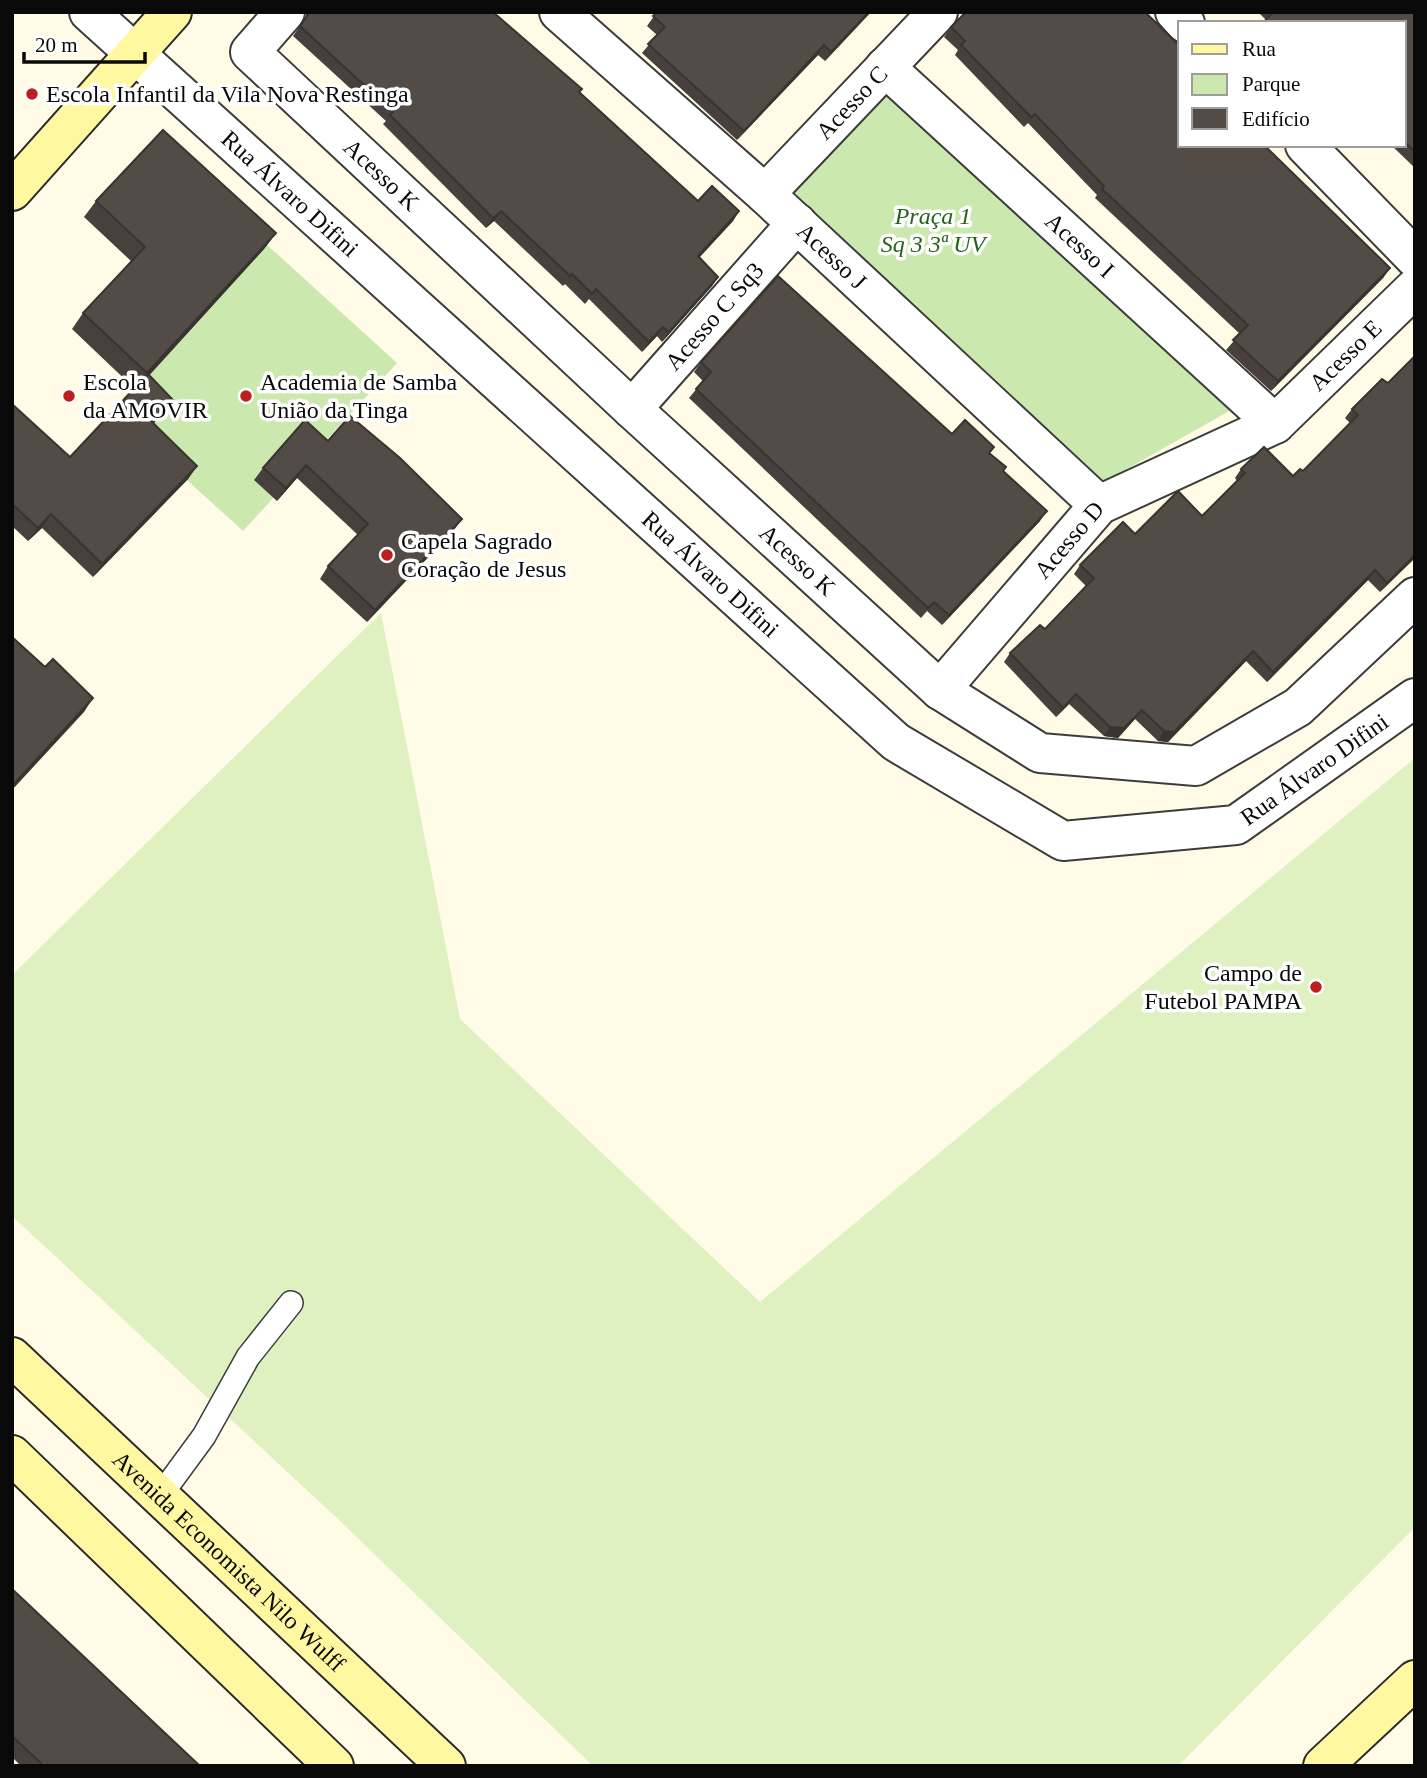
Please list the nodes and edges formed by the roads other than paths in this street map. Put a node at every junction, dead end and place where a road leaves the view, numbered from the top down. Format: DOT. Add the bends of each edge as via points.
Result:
graph roads {
  1 [pos="89,12"];
  2 [pos="172,12"];
  3 [pos="285,12"];
  4 [pos="938,12"];
  5 [pos="576,17"];
  6 [pos="135,55"];
  7 [pos="885,67"];
  8 [pos="1307,147"];
  9 [pos="12,191"];
  10 [pos="765,194"];
  11 [pos="797,223"];
  12 [pos="1415,258"];
  13 [pos="1415,288"];
  14 [pos="632,408"];
  15 [pos="1275,424"];
  16 [pos="1099,505"];
  17 [pos="1415,597"];
  18 [pos="940,690"];
  19 [pos="1415,698"];
  20 [pos="292,1303"];
  21 [pos="12,1357"];
  22 [pos="12,1455"];
  23 [pos="160,1496"];
  24 [pos="1415,1680"];
  25 [pos="334,1766"];
  26 [pos="446,1766"];
  27 [pos="1323,1766"];
  1 -- 6 [label="street, Rua Álvaro Difini"];
  2 -- 6 [label="street"];
  3 -- 14 [label="street, Acesso K" via="250,51"];
  4 -- 7 [label="street, Acesso C"];
  5 -- 10 [label="street, Acesso J"];
  6 -- 9 [label="street"];
  6 -- 19 [label="street, Rua Álvaro Difini" via="896,742 1063,841 1236,825"];
  7 -- 10 [label="street, Acesso C"];
  7 -- 15 [label="street, Acesso I"];
  8 -- 12 [label="street"];
  10 -- 11 [label="street, Acesso J"];
  11 -- 14 [label="street, Acesso C Sq3"];
  11 -- 16 [label="street, Acesso J"];
  13 -- 15 [label="street, Acesso E"];
  14 -- 18 [label="street, Acesso K"];
  15 -- 16 [label="street, Acesso D"];
  16 -- 18 [label="street, Acesso D"];
  17 -- 18 [label="street, Acesso K" via="1298,707 1196,765 1040,753"];
  20 -- 23 [label="lane" via="248,1357 204,1436"];
  21 -- 23 [label="street, Avenida Economista Nilo Wulff"];
  22 -- 25 [label="street"];
  23 -- 26 [label="street, Avenida Economista Nilo Wulff"];
  24 -- 27 [label="street"];
}
